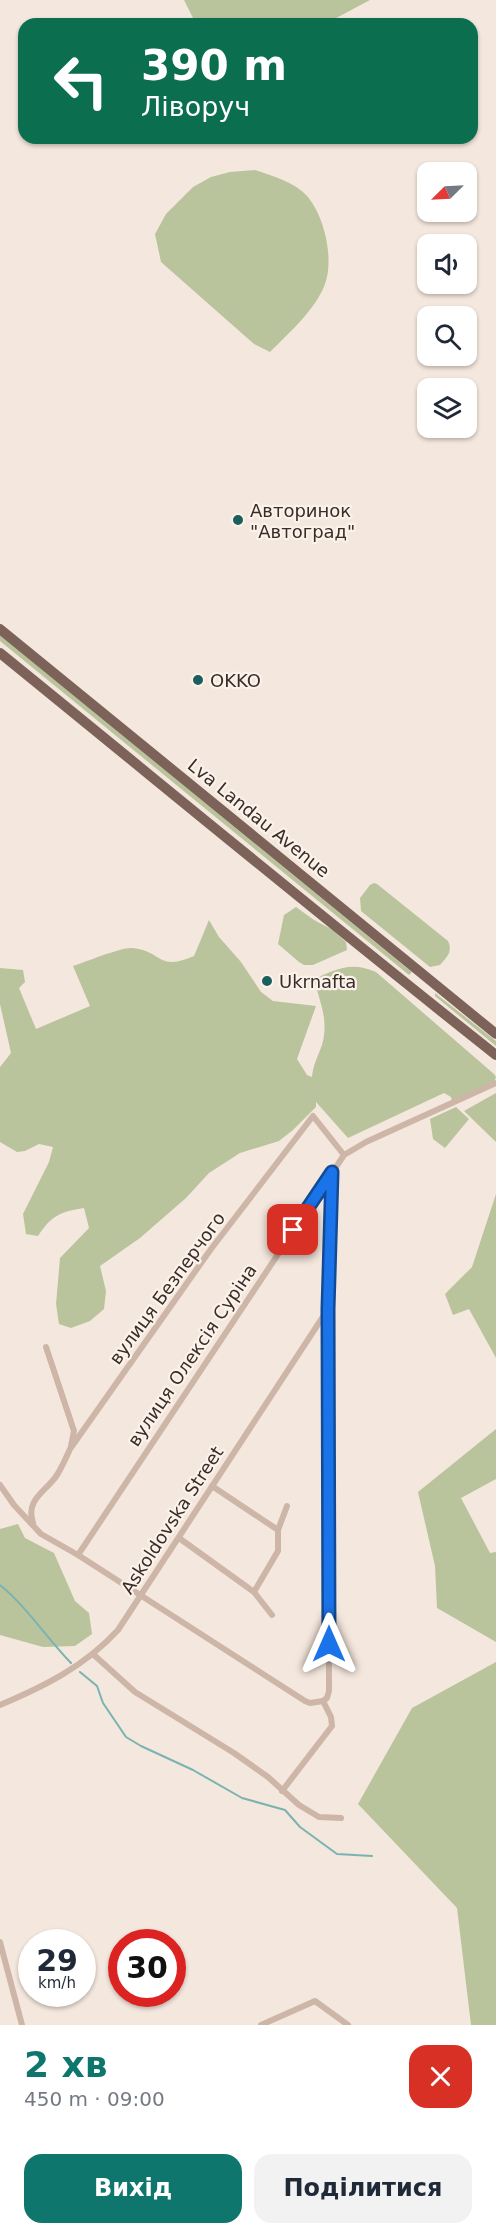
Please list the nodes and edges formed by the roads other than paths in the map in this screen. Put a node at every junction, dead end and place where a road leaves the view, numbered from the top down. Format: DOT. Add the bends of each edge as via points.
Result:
graph roads {
  1 [pos="0,629"];
  2 [pos="0,653"];
  3 [pos="420,970"];
  4 [pos="408,985"];
  5 [pos="496,1034"];
  6 [pos="496,1055"];
  7 [pos="496,1083"];
  8 [pos="344,1155"];
  9 [pos="332,1172"];
  10 [pos="328,1309"];
  11 [pos="46,1347"];
  12 [pos="70,1449"];
  13 [pos="0,1485"];
  14 [pos="213,1486"];
  15 [pos="287,1506"];
  16 [pos="33,1523"];
  17 [pos="278,1530"];
  18 [pos="179,1538"];
  19 [pos="78,1555"];
  20 [pos="254,1592"];
  21 [pos="140,1597"];
  22 [pos="272,1616"];
  23 [pos="94,1655"];
  24 [pos="323,1701"];
  25 [pos="0,1705"];
  26 [pos="282,1791"];
  27 [pos="341,1818"];
  28 [pos="0,1942"];
  29 [pos="22,2025"];
  30 [pos="261,2025"];
  31 [pos="348,2025"];
  1 -- 3 [label="main road, Lva Landau Avenue"];
  2 -- 4 [label="main road, Lva Landau Avenue"];
  3 -- 4 [label="main road"];
  3 -- 5 [label="main road, Lva Landau Avenue"];
  4 -- 6 [label="main road, Lva Landau Avenue"];
  7 -- 8 [label="street"];
  8 -- 9 [label="street, вулиця Олексія Суріна"];
  8 -- 12 [label="street, вулиця Безперчого" via="314,1116 211,1250"];
  9 -- 10 [label="street"];
  9 -- 19 [label="street, вулиця Олексія Суріна"];
  10 -- 14 [label="street, Askoldovska Street"];
  10 -- 24 [label="street" via="329,1692"];
  11 -- 12 [label="street" via="74,1431"];
  12 -- 16 [label="street, вулиця Безперчого" via="57,1476 34,1501 30,1515"];
  13 -- 16 [label="street"];
  14 -- 17 [label="street"];
  14 -- 18 [label="street, Askoldovska Street"];
  15 -- 17 [label="street"];
  16 -- 19 [label="street" via="41,1534"];
  17 -- 20 [label="street" via="278,1551"];
  18 -- 20 [label="street"];
  18 -- 21 [label="street, Askoldovska Street"];
  19 -- 21 [label="street"];
  20 -- 22 [label="street"];
  21 -- 23 [label="street, Askoldovska Street" via="118,1630"];
  21 -- 24 [label="street" via="305,1701"];
  23 -- 25 [label="street, Askoldovska Street" via="63,1676"];
  23 -- 26 [label="street" via="135,1692 234,1753"];
  24 -- 26 [label="street" via="332,1726"];
  26 -- 27 [label="street" via="319,1817"];
  28 -- 29 [label="street"];
  30 -- 31 [label="street" via="315,2001"];
}
